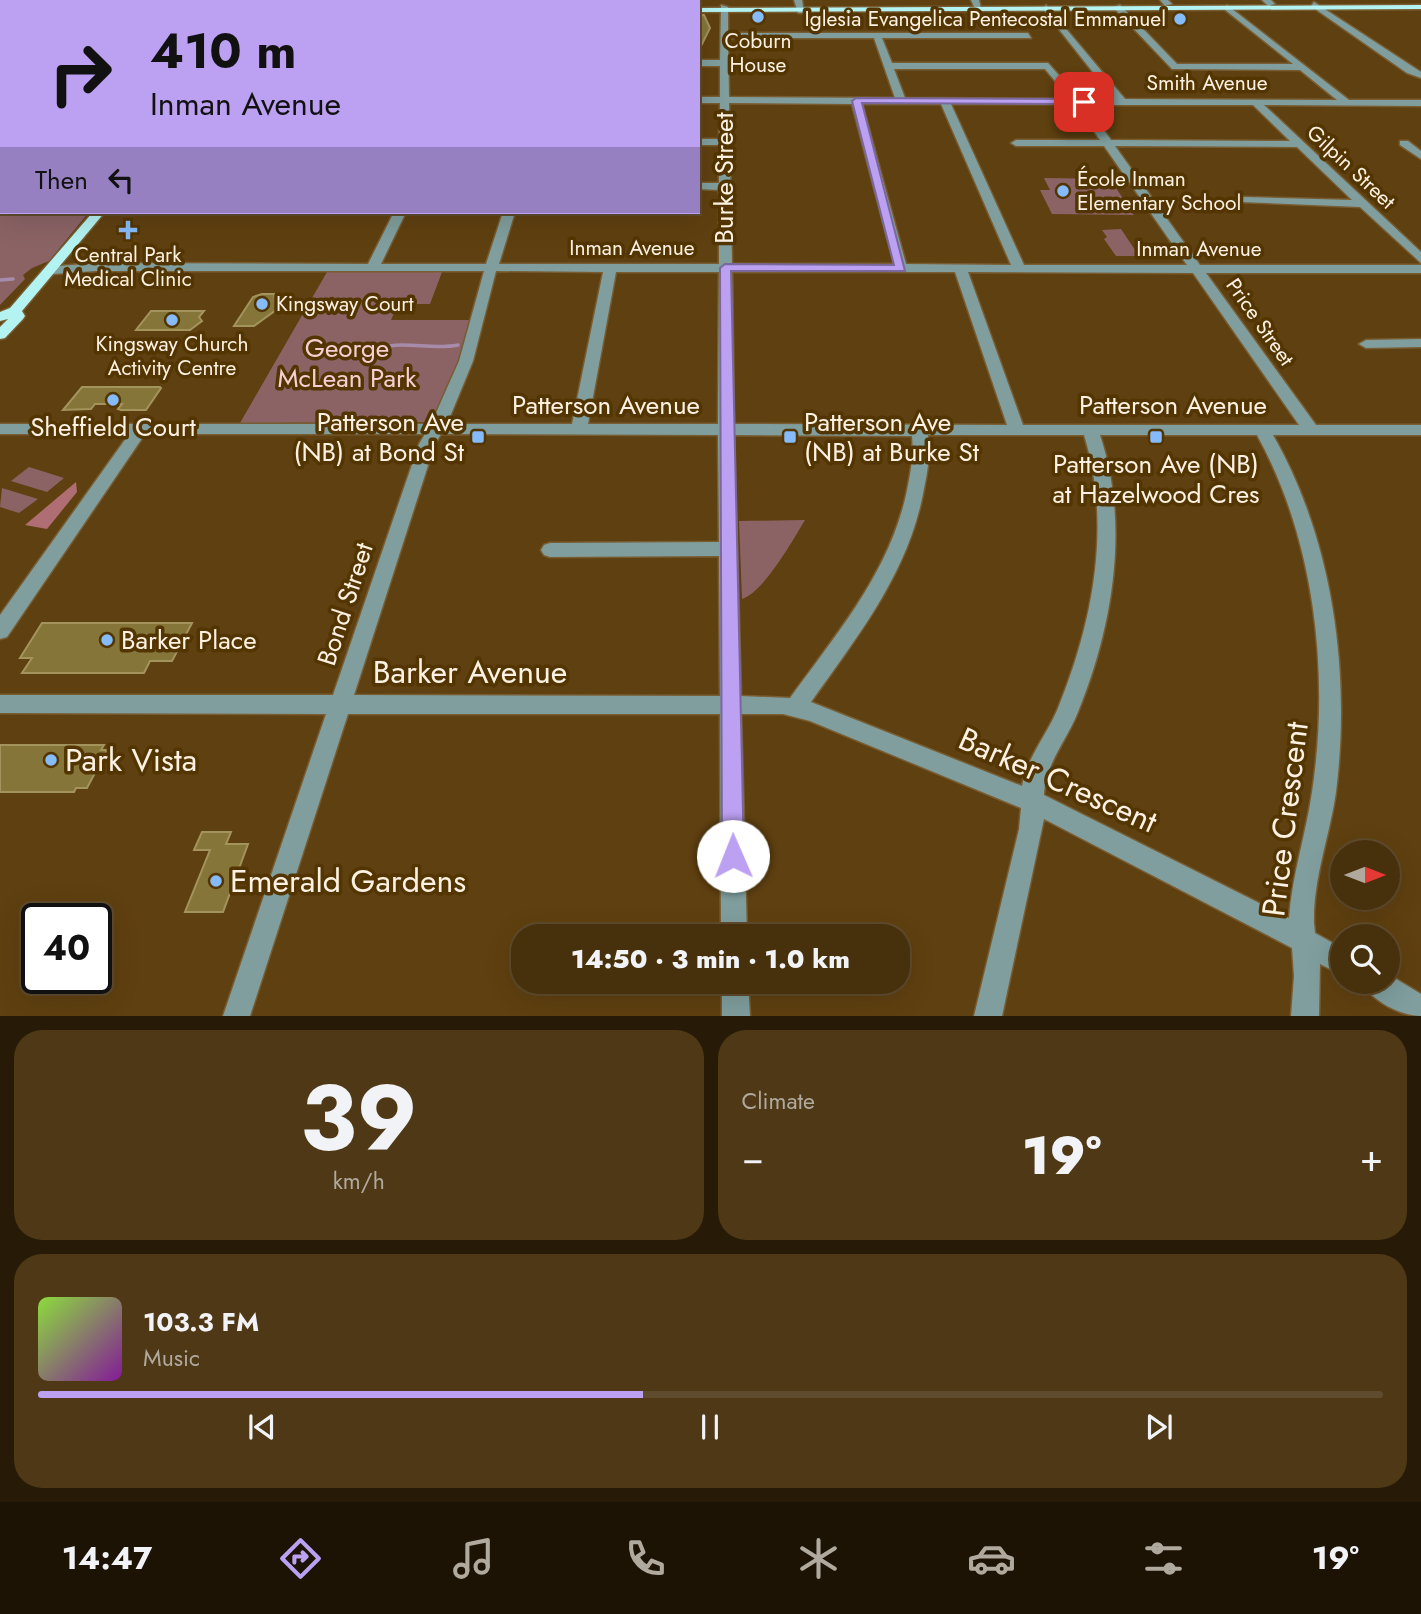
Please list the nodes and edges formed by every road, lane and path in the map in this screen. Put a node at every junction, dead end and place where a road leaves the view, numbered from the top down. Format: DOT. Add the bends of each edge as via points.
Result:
graph roads {
  1 [pos="1166,2"];
  2 [pos="1269,2"];
  3 [pos="977,3"];
  4 [pos="1050,4"];
  5 [pos="800,6"];
  6 [pos="1317,6"];
  7 [pos="1421,6"];
  8 [pos="1117,7"];
  9 [pos="1227,7"];
  10 [pos="700,9"];
  11 [pos="724,9"];
  12 [pos="724,35"];
  13 [pos="877,35"];
  14 [pos="1028,36"];
  15 [pos="700,63"];
  16 [pos="724,63"];
  17 [pos="888,66"];
  18 [pos="1303,67"];
  19 [pos="1420,74"];
  20 [pos="700,100"];
  21 [pos="724,100"];
  22 [pos="856,101"];
  23 [pos="901,101"];
  24 [pos="945,101"];
  25 [pos="1077,102"];
  26 [pos="1122,102"];
  27 [pos="1255,102"];
  28 [pos="1347,103"];
  29 [pos="1421,103"];
  30 [pos="700,142"];
  31 [pos="724,142"];
  32 [pos="1016,143"];
  33 [pos="1404,143"];
  34 [pos="1107,144"];
  35 [pos="1299,144"];
  36 [pos="1421,156"];
  37 [pos="700,186"];
  38 [pos="724,187"];
  39 [pos="1244,200"];
  40 [pos="1363,204"];
  41 [pos="97,214"];
  42 [pos="399,214"];
  43 [pos="508,214"];
  44 [pos="1421,259"];
  45 [pos="372,268"];
  46 [pos="490,268"];
  47 [pos="610,268"];
  48 [pos="725,268"];
  49 [pos="901,268"];
  50 [pos="960,268"];
  51 [pos="1019,268"];
  52 [pos="1196,268"];
  53 [pos="1421,268"];
  54 [pos="53,270"];
  55 [pos="15,311"];
  56 [pos="0,317"];
  57 [pos="0,335"];
  58 [pos="1421,343"];
  59 [pos="1366,344"];
  60 [pos="0,429"];
  61 [pos="437,429"];
  62 [pos="579,429"];
  63 [pos="140,430"];
  64 [pos="726,430"];
  65 [pos="919,430"];
  66 [pos="1017,430"];
  67 [pos="1090,430"];
  68 [pos="1262,430"];
  69 [pos="1311,430"];
  70 [pos="1421,430"];
  71 [pos="729,549"];
  72 [pos="550,550"];
  73 [pos="0,631"];
  74 [pos="341,703"];
  75 [pos="0,704"];
  76 [pos="731,704"];
  77 [pos="795,708"];
  78 [pos="1034,802"];
  79 [pos="734,924"];
  80 [pos="1303,940"];
  81 [pos="1330,955"];
  82 [pos="735,994"];
  83 [pos="1396,994"];
  84 [pos="1421,1009"];
  85 [pos="236,1016"];
  86 [pos="736,1016"];
  87 [pos="988,1016"];
  88 [pos="1305,1016"];
  1 -- 2 [label="main road"];
  1 -- 4 [label="main road"];
  2 -- 6 [label="main road"];
  3 -- 4 [label="main road"];
  3 -- 5 [label="main road"];
  4 -- 5 [label="main road" via="1028,8"];
  4 -- 8 [label="main road"];
  4 -- 26 [label="street"];
  5 -- 11 [label="main road"];
  6 -- 7 [label="main road"];
  6 -- 9 [label="main road"];
  6 -- 19 [label="street"];
  8 -- 9 [label="main road"];
  8 -- 18 [label="street" via="1175,67"];
  9 -- 18 [label="street"];
  10 -- 11 [label="main road"];
  11 -- 12 [label="street, Burke Street"];
  12 -- 13 [label="street"];
  12 -- 16 [label="street, Burke Street"];
  13 -- 14 [label="street"];
  13 -- 17 [label="street"];
  15 -- 16 [label="street"];
  16 -- 21 [label="street, Burke Street"];
  17 -- 23 [label="street"];
  17 -- 25 [label="street, Price Street" via="1048,66"];
  18 -- 28 [label="street"];
  20 -- 21 [label="street, Smith Avenue"];
  21 -- 22 [label="street, Smith Avenue"];
  21 -- 31 [label="street, Burke Street"];
  22 -- 23 [label="street, Smith Avenue"];
  22 -- 49 [label="street"];
  23 -- 24 [label="street, Smith Avenue"];
  24 -- 25 [label="street, Smith Avenue"];
  24 -- 51 [label="street"];
  25 -- 26 [label="street, Smith Avenue"];
  25 -- 34 [label="street, Price Street"];
  26 -- 27 [label="street, Smith Avenue"];
  27 -- 28 [label="street, Smith Avenue"];
  27 -- 35 [label="street, Gilpin Street"];
  28 -- 29 [label="street, Smith Avenue"];
  30 -- 31 [label="street"];
  31 -- 38 [label="street, Burke Street"];
  32 -- 34 [label="street"];
  33 -- 36 [label="street"];
  34 -- 35 [label="street"];
  34 -- 52 [label="street, Price Street"];
  35 -- 40 [label="street, Gilpin Street"];
  37 -- 38 [label="street"];
  38 -- 48 [label="street, Burke Street"];
  39 -- 40 [label="street"];
  40 -- 44 [label="street, Gilpin Street"];
  41 -- 54 [label="main road"];
  42 -- 45 [label="street"];
  43 -- 46 [label="street, Bond Street"];
  45 -- 46 [label="street, Inman Avenue"];
  45 -- 54 [label="street, Inman Avenue"];
  46 -- 47 [label="street, Inman Avenue"];
  46 -- 61 [label="street, Bond Street" via="473,336"];
  47 -- 48 [label="street, Inman Avenue"];
  47 -- 62 [label="street"];
  48 -- 49 [label="street, Inman Avenue"];
  48 -- 64 [label="street, Burke Street"];
  49 -- 50 [label="street, Inman Avenue"];
  50 -- 51 [label="street, Inman Avenue"];
  50 -- 66 [label="street"];
  51 -- 52 [label="street, Inman Avenue"];
  52 -- 53 [label="street, Inman Avenue"];
  52 -- 69 [label="street, Price Street"];
  54 -- 55 [label="main road"];
  55 -- 56 [label="main road"];
  55 -- 57 [label="main road" via="18,316"];
  58 -- 59 [label="street"];
  60 -- 63 [label="street, Patterson Avenue"];
  61 -- 62 [label="street, Patterson Avenue"];
  61 -- 63 [label="street, Patterson Avenue"];
  61 -- 74 [label="street, Bond Street" via="427,444"];
  62 -- 64 [label="street, Patterson Avenue"];
  63 -- 73 [label="street"];
  64 -- 65 [label="street, Patterson Avenue"];
  64 -- 71 [label="street, Burke Street"];
  65 -- 66 [label="street, Patterson Avenue"];
  65 -- 77 [label="street" via="922,441 916,489 899,548 862,617"];
  66 -- 67 [label="street, Patterson Avenue"];
  67 -- 68 [label="street, Patterson Avenue"];
  67 -- 78 [label="street" via="1106,507 1102,584 1084,666 1035,780"];
  68 -- 69 [label="street, Patterson Avenue"];
  68 -- 80 [label="street, Price Crescent" via="1289,485 1305,533 1326,648 1326,775 1301,912"];
  69 -- 70 [label="street, Patterson Avenue"];
  71 -- 72 [label="street"];
  71 -- 76 [label="street, Burke Street"];
  74 -- 75 [label="street, Barker Avenue"];
  74 -- 76 [label="street, Barker Avenue"];
  74 -- 85 [label="street, Bond Street"];
  76 -- 77 [label="street, Barker Crescent"];
  76 -- 79 [label="street, Burke Street"];
  77 -- 78 [label="street, Barker Crescent"];
  78 -- 80 [label="street, Barker Crescent"];
  78 -- 87 [label="street"];
  80 -- 81 [label="street, Barker Crescent"];
  80 -- 88 [label="street, Price Crescent"];
  82 -- 86 [label="street"];
  83 -- 84 [label="street"];
}
